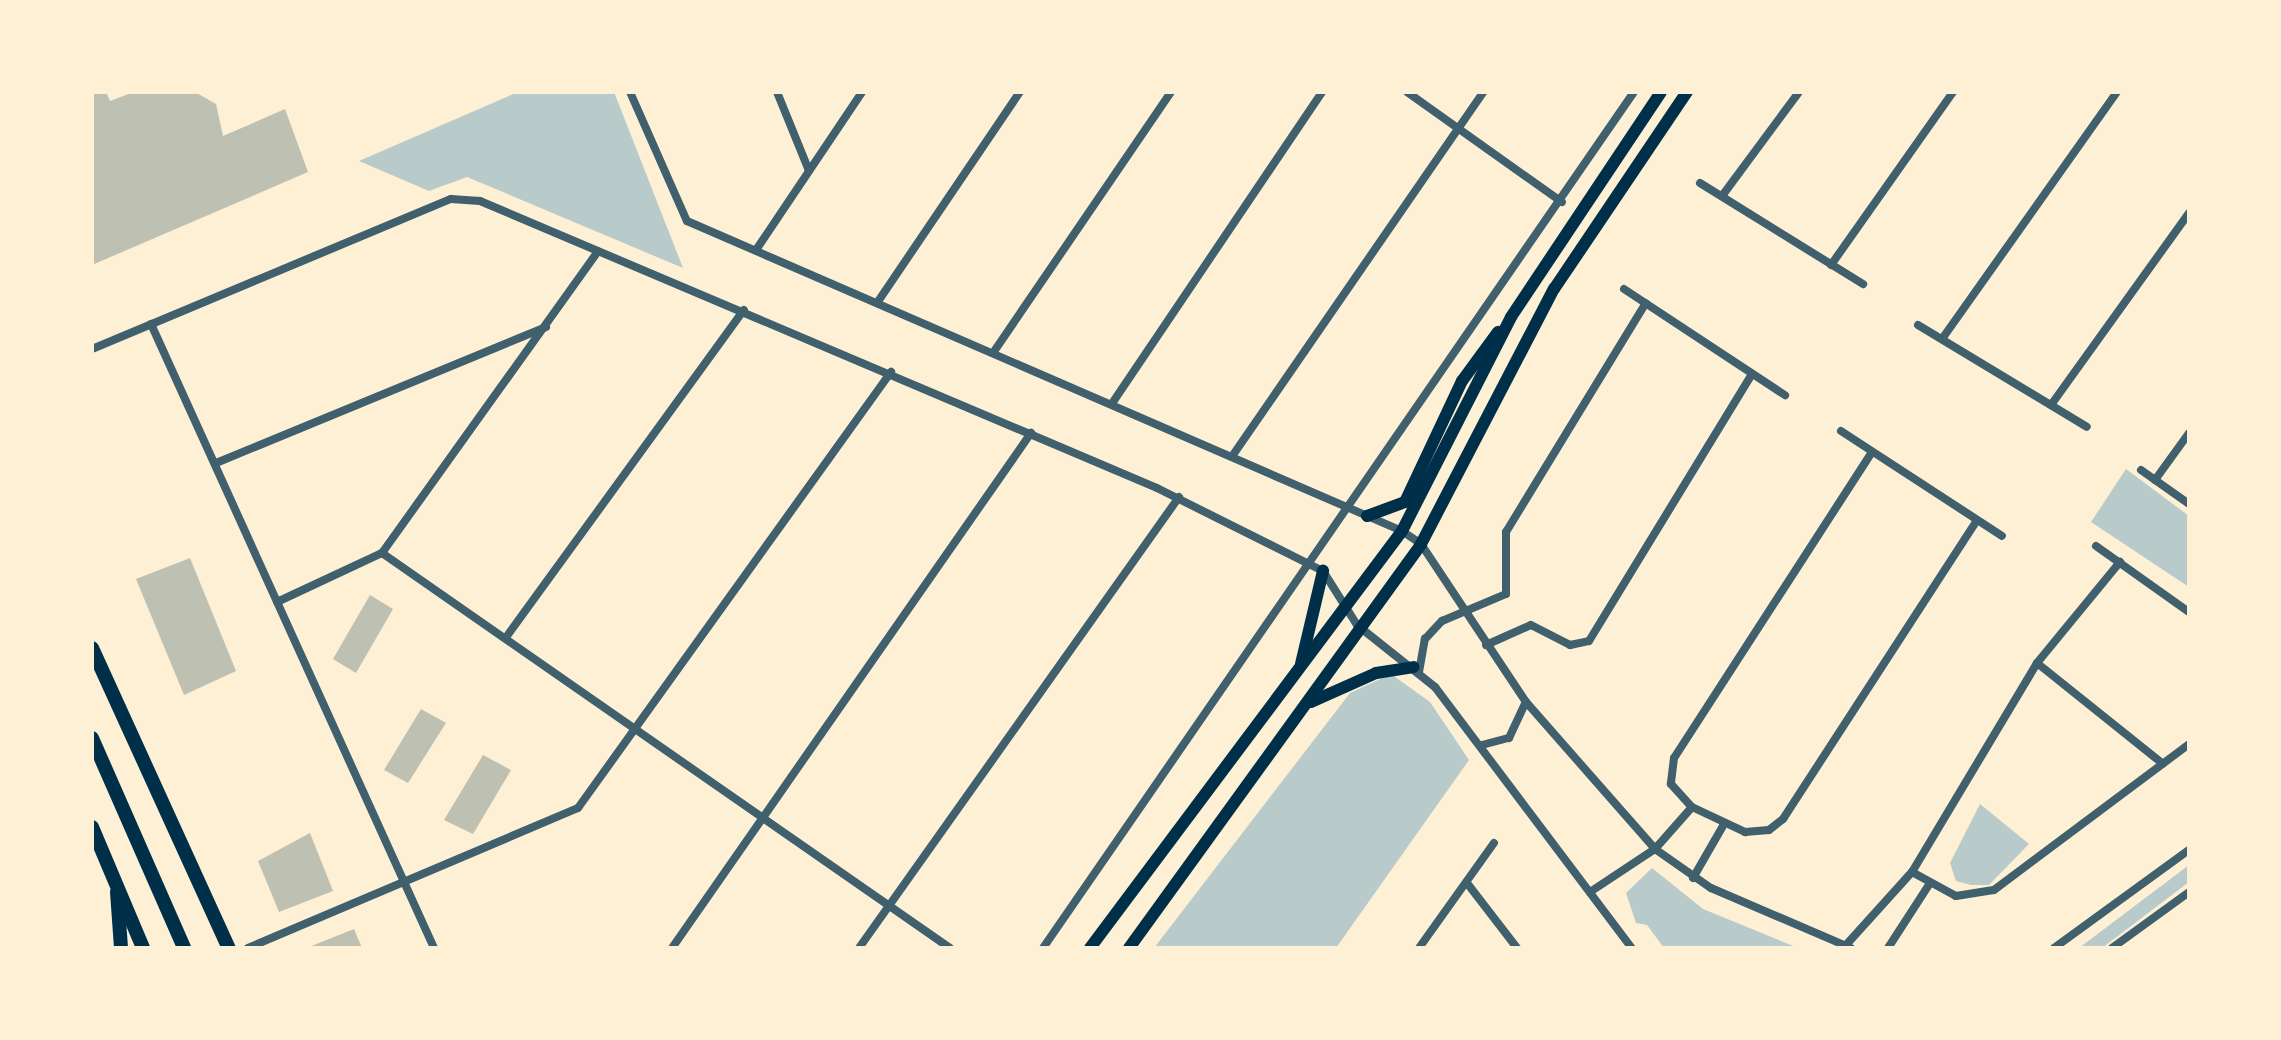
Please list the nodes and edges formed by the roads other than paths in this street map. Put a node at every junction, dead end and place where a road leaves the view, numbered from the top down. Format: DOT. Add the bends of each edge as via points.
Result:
graph roads {
  1 [pos="630,92"];
  2 [pos="777,92"];
  3 [pos="862,92"];
  4 [pos="1020,92"];
  5 [pos="1171,92"];
  6 [pos="1322,92"];
  7 [pos="1407,92"];
  8 [pos="1483,92"];
  9 [pos="1634,92"];
  10 [pos="1661,92"];
  11 [pos="1687,92"];
  12 [pos="1799,92"];
  13 [pos="1953,92"];
  14 [pos="2117,92"];
  15 [pos="1458,128"];
  16 [pos="809,171"];
  17 [pos="1700,183"];
  18 [pos="1722,196"];
  19 [pos="1562,202"];
  20 [pos="2189,213"];
  21 [pos="756,250"];
  22 [pos="598,251"];
  23 [pos="1831,265"];
  24 [pos="1863,284"];
  25 [pos="1624,289"];
  26 [pos="877,303"];
  27 [pos="1646,303"];
  28 [pos="744,310"];
  29 [pos="1511,317"];
  30 [pos="151,324"];
  31 [pos="1918,325"];
  32 [pos="546,327"];
  33 [pos="1942,339"];
  34 [pos="92,349"];
  35 [pos="995,350"];
  36 [pos="891,372"];
  37 [pos="1752,374"];
  38 [pos="1785,395"];
  39 [pos="1113,402"];
  40 [pos="2051,405"];
  41 [pos="2087,427"];
  42 [pos="1841,431"];
  43 [pos="1031,433"];
  44 [pos="2189,433"];
  45 [pos="1872,452"];
  46 [pos="1233,455"];
  47 [pos="216,463"];
  48 [pos="2141,470"];
  49 [pos="2155,480"];
  50 [pos="1179,497"];
  51 [pos="2189,504"];
  52 [pos="1351,508"];
  53 [pos="1367,516"];
  54 [pos="1977,520"];
  55 [pos="1402,531"];
  56 [pos="2002,536"];
  57 [pos="1421,544"];
  58 [pos="2096,546"];
  59 [pos="382,553"];
  60 [pos="2120,562"];
  61 [pos="1317,568"];
  62 [pos="277,602"];
  63 [pos="1348,611"];
  64 [pos="2189,612"];
  65 [pos="1464,613"];
  66 [pos="1362,629"];
  67 [pos="507,636"];
  68 [pos="1486,645"];
  69 [pos="92,648"];
  70 [pos="2037,663"];
  71 [pos="1417,670"];
  72 [pos="1293,683"];
  73 [pos="1526,702"];
  74 [pos="1308,704"];
  75 [pos="637,726"];
  76 [pos="92,738"];
  77 [pos="2189,744"];
  78 [pos="1482,745"];
  79 [pos="2163,764"];
  80 [pos="1692,807"];
  81 [pos="764,817"];
  82 [pos="1724,824"];
  83 [pos="92,827"];
  84 [pos="1494,843"];
  85 [pos="1655,849"];
  86 [pos="2189,850"];
  87 [pos="1912,872"];
  88 [pos="1693,878"];
  89 [pos="117,883"];
  90 [pos="406,883"];
  91 [pos="1467,883"];
  92 [pos="1930,883"];
  93 [pos="1590,892"];
  94 [pos="2189,892"];
  95 [pos="890,904"];
  96 [pos="1848,946"];
  97 [pos="121,948"];
  98 [pos="143,948"];
  99 [pos="184,948"];
  100 [pos="229,948"];
  101 [pos="248,948"];
  102 [pos="434,948"];
  103 [pos="672,948"];
  104 [pos="859,948"];
  105 [pos="950,948"];
  106 [pos="1043,948"];
  107 [pos="1090,948"];
  108 [pos="1129,948"];
  109 [pos="1419,948"];
  110 [pos="1517,948"];
  111 [pos="1632,948"];
  112 [pos="1888,948"];
  113 [pos="2054,948"];
  114 [pos="2112,948"];
  1 -- 21 [label="street" via="687,221"];
  2 -- 16 [label="street"];
  3 -- 16 [label="street"];
  4 -- 26 [label="street"];
  5 -- 35 [label="street"];
  6 -- 39 [label="street"];
  7 -- 15 [label="street"];
  8 -- 15 [label="street"];
  9 -- 19 [label="street"];
  10 -- 29 [label="main road"];
  11 -- 57 [label="main road" via="1554,289"];
  12 -- 18 [label="street"];
  13 -- 23 [label="street"];
  14 -- 33 [label="street"];
  15 -- 19 [label="street"];
  15 -- 46 [label="street"];
  16 -- 21 [label="street"];
  17 -- 18 [label="street"];
  18 -- 23 [label="street"];
  19 -- 52 [label="street"];
  20 -- 40 [label="street"];
  21 -- 26 [label="street"];
  22 -- 28 [label="street"];
  22 -- 30 [label="street" via="480,201 451,199"];
  22 -- 32 [label="street"];
  23 -- 24 [label="street"];
  25 -- 27 [label="street"];
  26 -- 35 [label="street"];
  27 -- 37 [label="street"];
  27 -- 65 [label="street" via="1506,532 1506,594"];
  28 -- 36 [label="street"];
  28 -- 67 [label="street"];
  29 -- 53 [label="main road" via="1462,381 1405,502"];
  29 -- 55 [label="main road"];
  30 -- 34 [label="street"];
  30 -- 47 [label="street"];
  31 -- 33 [label="street"];
  32 -- 47 [label="street"];
  32 -- 59 [label="street"];
  33 -- 40 [label="street"];
  35 -- 39 [label="street"];
  36 -- 43 [label="street"];
  36 -- 75 [label="street"];
  37 -- 38 [label="street"];
  37 -- 68 [label="street" via="1589,641 1570,645 1531,625"];
  39 -- 46 [label="street"];
  40 -- 41 [label="street"];
  42 -- 45 [label="street"];
  43 -- 50 [label="street"];
  43 -- 81 [label="street"];
  44 -- 49 [label="street"];
  45 -- 54 [label="street"];
  45 -- 80 [label="street" via="1674,758 1671,784"];
  46 -- 52 [label="street"];
  47 -- 62 [label="street"];
  48 -- 49 [label="street"];
  49 -- 51 [label="street"];
  50 -- 61 [label="street"];
  50 -- 95 [label="street"];
  52 -- 53 [label="street"];
  52 -- 61 [label="street"];
  53 -- 55 [label="street"];
  54 -- 56 [label="street"];
  54 -- 82 [label="street" via="1783,819 1760,833"];
  55 -- 57 [label="street"];
  55 -- 63 [label="main road"];
  57 -- 65 [label="street"];
  57 -- 66 [label="main road"];
  58 -- 60 [label="street"];
  59 -- 62 [label="street"];
  59 -- 67 [label="street"];
  60 -- 64 [label="street"];
  60 -- 70 [label="street"];
  61 -- 63 [label="street"];
  61 -- 72 [label="main road" via="1312,641"];
  61 -- 106 [label="street"];
  62 -- 90 [label="street"];
  63 -- 66 [label="street"];
  63 -- 72 [label="main road"];
  65 -- 68 [label="street"];
  65 -- 71 [label="street" via="1425,639"];
  66 -- 71 [label="street"];
  66 -- 74 [label="main road"];
  67 -- 75 [label="street"];
  68 -- 73 [label="street"];
  69 -- 100 [label="main road"];
  70 -- 79 [label="street"];
  70 -- 87 [label="street"];
  71 -- 74 [label="main road" via="1376,673"];
  71 -- 78 [label="street"];
  72 -- 107 [label="main road"];
  73 -- 78 [label="street" via="1509,738"];
  73 -- 85 [label="street"];
  74 -- 108 [label="main road"];
  75 -- 81 [label="street"];
  75 -- 90 [label="street" via="594,791 565,818"];
  76 -- 99 [label="main road"];
  77 -- 79 [label="street"];
  78 -- 93 [label="street"];
  79 -- 92 [label="street" via="1994,890 1956,896"];
  80 -- 82 [label="street"];
  80 -- 85 [label="street"];
  81 -- 95 [label="street"];
  81 -- 103 [label="street"];
  82 -- 88 [label="street"];
  83 -- 89 [label="main road"];
  84 -- 91 [label="street"];
  85 -- 88 [label="street"];
  85 -- 93 [label="street"];
  86 -- 113 [label="street"];
  87 -- 92 [label="street"];
  87 -- 96 [label="street"];
  88 -- 96 [label="street"];
  89 -- 97 [label="main road"];
  89 -- 98 [label="main road"];
  90 -- 101 [label="street"];
  90 -- 102 [label="street"];
  91 -- 109 [label="street"];
  91 -- 110 [label="street"];
  92 -- 112 [label="street"];
  93 -- 111 [label="street"];
  94 -- 114 [label="street"];
  95 -- 104 [label="street"];
  95 -- 105 [label="street"];
}
